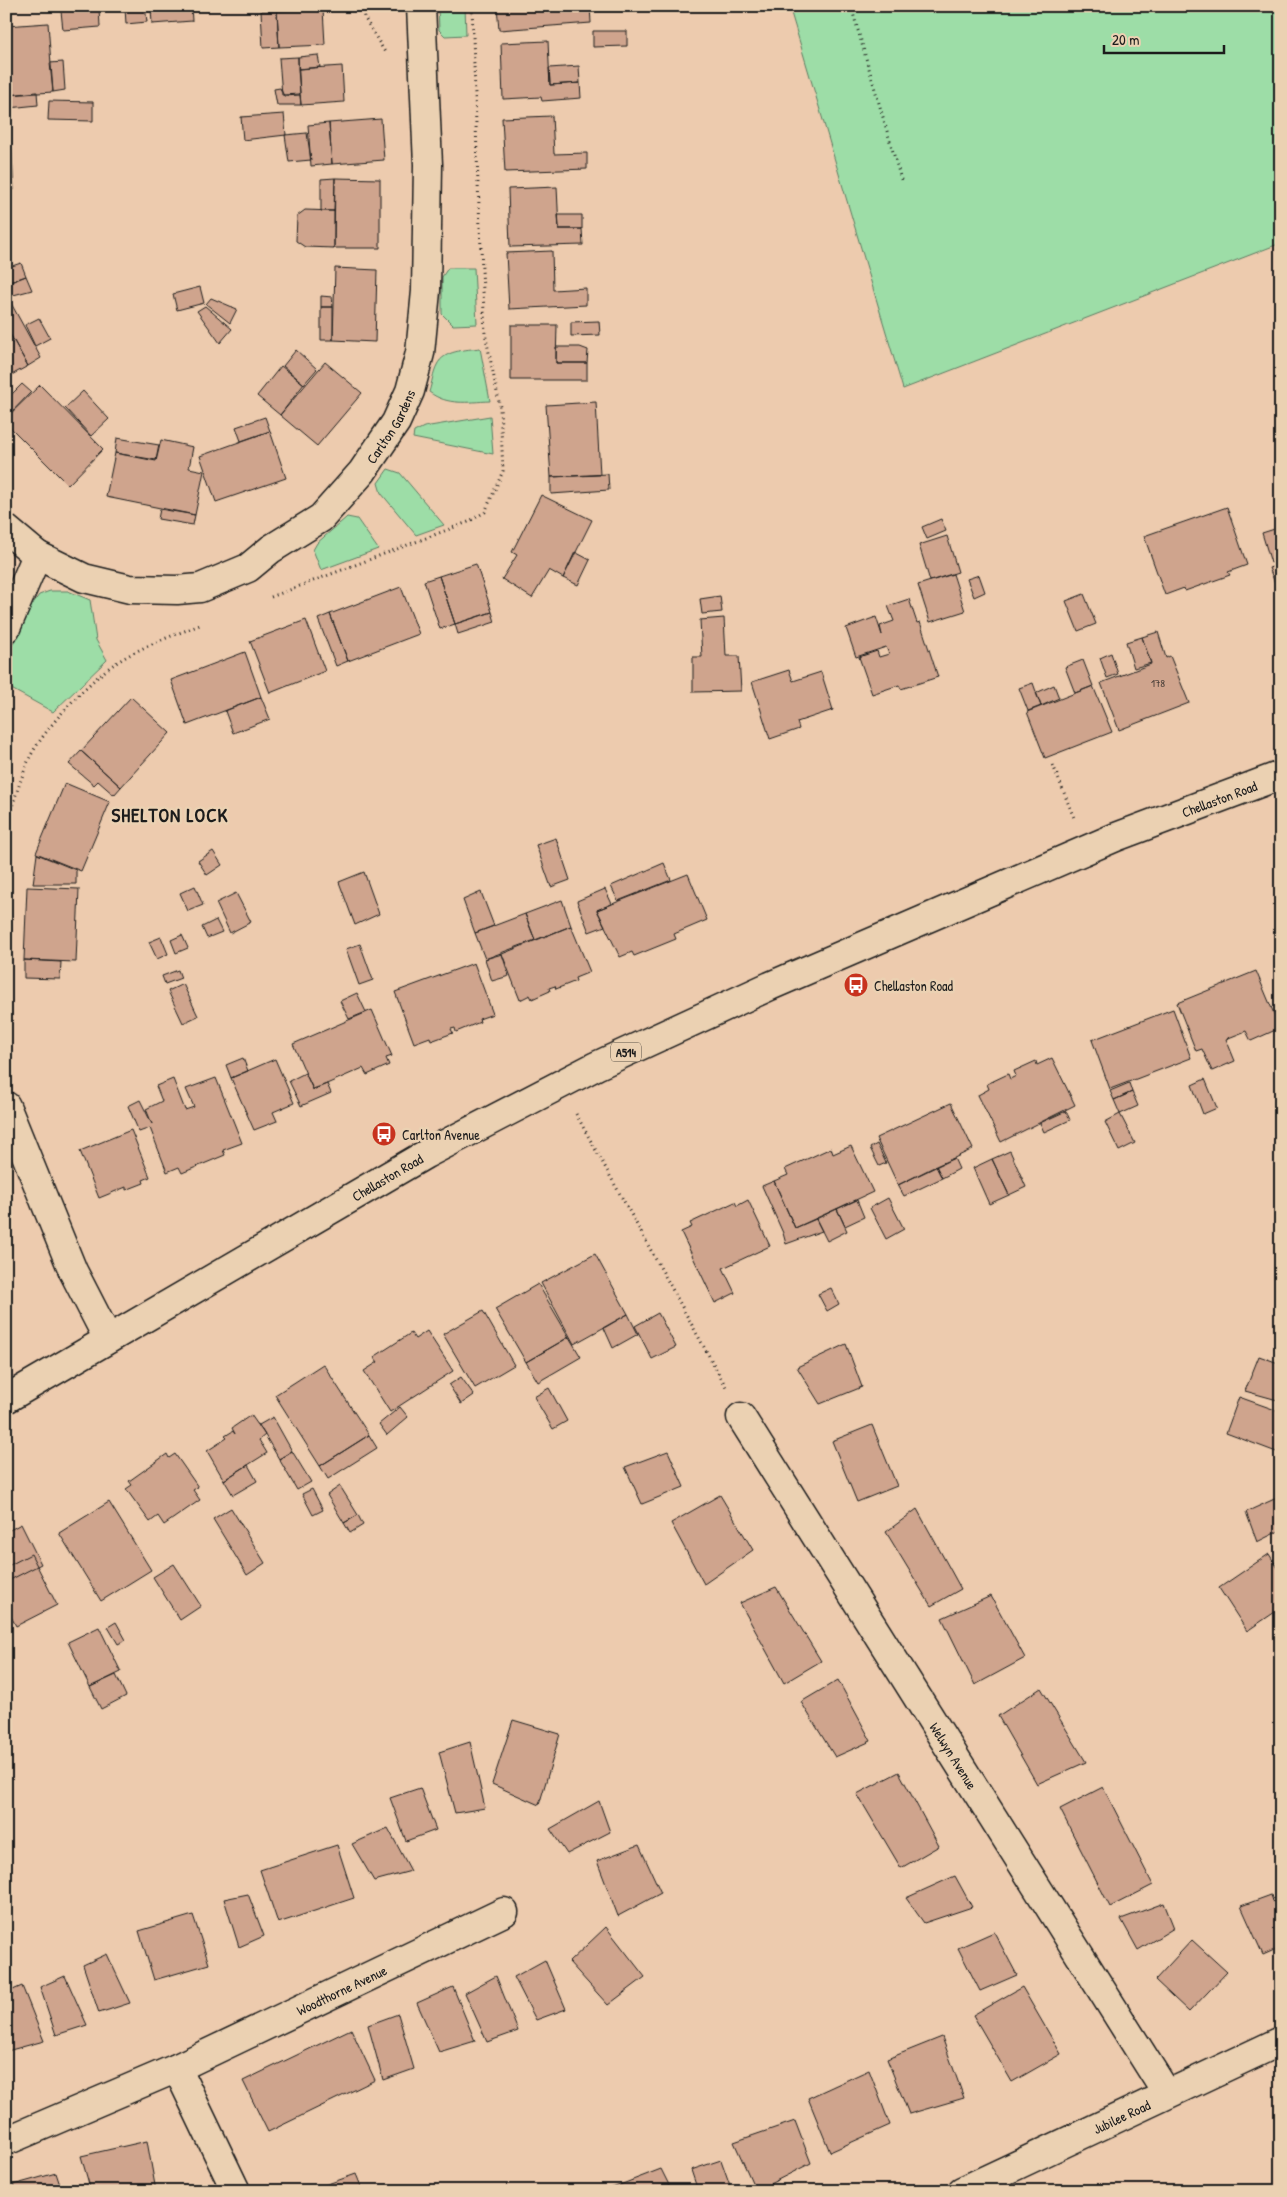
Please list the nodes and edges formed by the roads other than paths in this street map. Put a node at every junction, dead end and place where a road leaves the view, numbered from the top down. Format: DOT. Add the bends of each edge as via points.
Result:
graph roads {
  1 [pos="421,6"];
  2 [pos="6,530"];
  3 [pos="37,554"];
  4 [pos="6,628"];
  5 [pos="1281,775"];
  6 [pos="6,1106"];
  7 [pos="108,1339"];
  8 [pos="6,1400"];
  9 [pos="741,1416"];
  10 [pos="504,1912"];
  11 [pos="1281,2041"];
  12 [pos="177,2068"];
  13 [pos="1167,2094"];
  14 [pos="6,2141"];
  15 [pos="236,2191"];
  16 [pos="962,2191"];
  1 -- 3 [label="street, Carlton Gardens" via="428,165 426,291 420,353 410,391 396,422 362,472 321,518 271,549 248,568 200,588 130,589 84,578"];
  2 -- 3 [label="street"];
  3 -- 4 [label="street"];
  5 -- 7 [label="street, Chellaston Road / A514" via="1088,850 699,1018 426,1154"];
  6 -- 7 [label="street" via="73,1271"];
  7 -- 8 [label="street, Chellaston Road / A514"];
  9 -- 13 [label="street, Welwyn Avenue"];
  10 -- 12 [label="street, Woodthorne Avenue"];
  11 -- 13 [label="street, Jubilee Road"];
  12 -- 14 [label="street, Woodthorne Avenue"];
  12 -- 15 [label="street"];
  13 -- 16 [label="street, Jubilee Road"];
}
